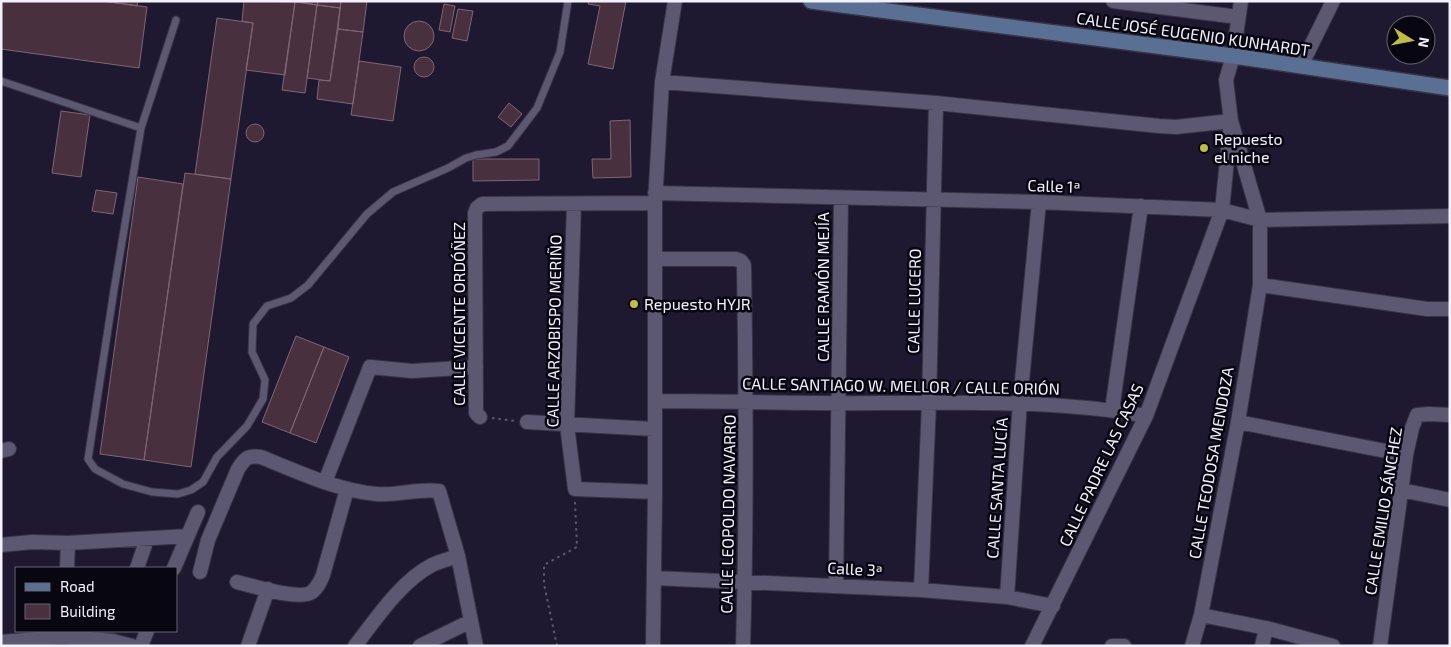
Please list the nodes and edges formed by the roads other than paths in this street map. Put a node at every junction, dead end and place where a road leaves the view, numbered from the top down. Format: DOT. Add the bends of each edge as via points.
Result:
graph roads {
  1 [pos="568,1"];
  2 [pos="676,1"];
  3 [pos="811,1"];
  4 [pos="1113,1"];
  5 [pos="1241,1"];
  6 [pos="1333,1"];
  7 [pos="1238,17"];
  8 [pos="176,20"];
  9 [pos="1233,56"];
  10 [pos="1301,66"];
  11 [pos="1,81"];
  12 [pos="662,82"];
  13 [pos="1450,88"];
  14 [pos="936,103"];
  15 [pos="1231,121"];
  16 [pos="141,128"];
  17 [pos="655,198"];
  18 [pos="841,198"];
  19 [pos="934,199"];
  20 [pos="1039,202"];
  21 [pos="574,204"];
  22 [pos="1141,206"];
  23 [pos="1222,210"];
  24 [pos="1450,216"];
  25 [pos="1260,220"];
  26 [pos="654,259"];
  27 [pos="1260,285"];
  28 [pos="1450,309"];
  29 [pos="476,366"];
  30 [pos="655,401"];
  31 [pos="747,401"];
  32 [pos="1020,402"];
  33 [pos="929,403"];
  34 [pos="839,404"];
  35 [pos="1112,410"];
  36 [pos="1450,415"];
  37 [pos="1146,416"];
  38 [pos="480,417"];
  39 [pos="527,422"];
  40 [pos="1238,422"];
  41 [pos="567,424"];
  42 [pos="654,429"];
  43 [pos="1406,456"];
  44 [pos="325,482"];
  45 [pos="347,489"];
  46 [pos="1401,490"];
  47 [pos="655,492"];
  48 [pos="1450,500"];
  49 [pos="198,512"];
  50 [pos="188,536"];
  51 [pos="146,539"];
  52 [pos="68,543"];
  53 [pos="1,546"];
  54 [pos="458,556"];
  55 [pos="67,567"];
  56 [pos="137,567"];
  57 [pos="174,567"];
  58 [pos="200,572"];
  59 [pos="654,578"];
  60 [pos="238,582"];
  61 [pos="745,582"];
  62 [pos="836,586"];
  63 [pos="268,589"];
  64 [pos="921,590"];
  65 [pos="1007,597"];
  66 [pos="1053,606"];
  67 [pos="1201,616"];
  68 [pos="471,621"];
  69 [pos="1266,628"];
  70 [pos="148,632"];
  71 [pos="115,636"];
  72 [pos="63,638"];
  73 [pos="1,642"];
  74 [pos="132,646"];
  75 [pos="141,646"];
  76 [pos="248,646"];
  77 [pos="355,646"];
  78 [pos="420,646"];
  79 [pos="476,646"];
  80 [pos="653,646"];
  81 [pos="743,646"];
  82 [pos="1032,646"];
  83 [pos="1112,646"];
  84 [pos="1124,646"];
  85 [pos="1192,646"];
  86 [pos="1262,646"];
  87 [pos="1333,646"];
  88 [pos="1380,646"];
  1 -- 16 [label="lane" via="557,60 537,108 508,146 466,158 392,192 367,214 308,285 291,298 267,306 253,324 252,352 265,380 263,399 247,426 218,457 203,482 178,494 152,492 124,484 95,470 88,459"];
  2 -- 12 [label="street"];
  3 -- 9 [label="street, CALLE JOSÉ EUGENIO KUNHARDT"];
  4 -- 7 [label="street"];
  5 -- 7 [label="street"];
  6 -- 10 [label="street"];
  7 -- 9 [label="street"];
  8 -- 16 [label="lane"];
  9 -- 10 [label="street, CALLE JOSÉ EUGENIO KUNHARDT"];
  9 -- 15 [label="street" via="1226,80"];
  10 -- 13 [label="street, CALLE JOSÉ EUGENIO KUNHARDT"];
  11 -- 16 [label="lane"];
  12 -- 14 [label="street"];
  12 -- 17 [label="street"];
  14 -- 15 [label="street" via="1159,126"];
  14 -- 19 [label="street, CALLE LUCERO"];
  15 -- 23 [label="street, CALLE PADRE LAS CASAS"];
  15 -- 25 [label="street, CALLE TEODOSA MENDOZA"];
  17 -- 18 [label="street, Calle 1ª"];
  17 -- 21 [label="street, CALLE VICENTE ORDÓÑEZ"];
  17 -- 26 [label="street"];
  18 -- 19 [label="street, Calle 1ª"];
  18 -- 34 [label="street, CALLE RAMÓN MEJÍA"];
  19 -- 20 [label="street, Calle 1ª"];
  19 -- 33 [label="street, CALLE LUCERO"];
  20 -- 22 [label="street, Calle 1ª"];
  20 -- 32 [label="street, CALLE SANTA LUCÍA"];
  21 -- 29 [label="street, CALLE VICENTE ORDÓÑEZ" via="482,204 477,208"];
  21 -- 41 [label="street, CALLE ARZOBISPO MERIÑO"];
  22 -- 23 [label="street, Calle 1ª"];
  22 -- 35 [label="street"];
  23 -- 25 [label="street, Calle 1ª"];
  23 -- 37 [label="street, CALLE PADRE LAS CASAS"];
  24 -- 25 [label="street, Calle 1ª"];
  25 -- 27 [label="street, CALLE TEODOSA MENDOZA"];
  26 -- 30 [label="street"];
  26 -- 31 [label="street, CALLE LEOPOLDO NAVARRO" via="736,259 744,265"];
  27 -- 28 [label="street" via="1427,309"];
  27 -- 40 [label="street, CALLE TEODOSA MENDOZA"];
  29 -- 38 [label="street, CALLE VICENTE ORDÓÑEZ" via="476,413"];
  29 -- 44 [label="street" via="412,371 370,367"];
  30 -- 31 [label="street, CALLE SANTIAGO W. MELLOR / CALLE ORIÓN"];
  30 -- 42 [label="street"];
  31 -- 34 [label="street, CALLE SANTIAGO W. MELLOR / CALLE ORIÓN"];
  31 -- 61 [label="street, CALLE LEOPOLDO NAVARRO"];
  32 -- 33 [label="street, CALLE SANTIAGO W. MELLOR / CALLE ORIÓN"];
  32 -- 35 [label="street, CALLE SANTIAGO W. MELLOR / CALLE ORIÓN"];
  32 -- 65 [label="street, CALLE SANTA LUCÍA"];
  33 -- 34 [label="street, CALLE SANTIAGO W. MELLOR / CALLE ORIÓN"];
  33 -- 64 [label="street, CALLE LUCERO"];
  34 -- 62 [label="street, CALLE RAMÓN MEJÍA"];
  35 -- 37 [label="street, CALLE SANTIAGO W. MELLOR / CALLE ORIÓN"];
  36 -- 43 [label="street, CALLE EMILIO SÁNCHEZ" via="1417,415"];
  37 -- 66 [label="street, CALLE PADRE LAS CASAS"];
  39 -- 41 [label="street"];
  40 -- 43 [label="street"];
  40 -- 67 [label="street, CALLE TEODOSA MENDOZA"];
  41 -- 42 [label="street"];
  41 -- 47 [label="street, CALLE ARZOBISPO MERIÑO" via="575,488"];
  42 -- 47 [label="street"];
  43 -- 46 [label="street, CALLE EMILIO SÁNCHEZ"];
  44 -- 45 [label="street"];
  44 -- 58 [label="street" via="261,457 244,459 208,540"];
  45 -- 54 [label="street" via="388,494 439,491"];
  45 -- 63 [label="street" via="318,586 311,593 299,595"];
  46 -- 48 [label="street"];
  46 -- 88 [label="street, CALLE EMILIO SÁNCHEZ"];
  47 -- 59 [label="street"];
  49 -- 50 [label="street"];
  50 -- 51 [label="street"];
  50 -- 57 [label="street"];
  51 -- 52 [label="street"];
  51 -- 56 [label="street"];
  52 -- 53 [label="street" via="32,542"];
  52 -- 55 [label="street"];
  54 -- 68 [label="street"];
  54 -- 77 [label="street" via="433,564 419,573"];
  59 -- 61 [label="street, Calle 3ª"];
  59 -- 80 [label="street"];
  60 -- 63 [label="street"];
  61 -- 62 [label="street, Calle 3ª"];
  61 -- 81 [label="street, CALLE LEOPOLDO NAVARRO"];
  62 -- 64 [label="street, Calle 3ª"];
  63 -- 76 [label="street"];
  64 -- 65 [label="street, Calle 3ª"];
  65 -- 66 [label="street, Calle 3ª"];
  66 -- 82 [label="street, CALLE PADRE LAS CASAS"];
  67 -- 69 [label="street"];
  67 -- 85 [label="street, CALLE TEODOSA MENDOZA"];
  68 -- 78 [label="street"];
  68 -- 79 [label="street"];
  69 -- 86 [label="street"];
  69 -- 87 [label="street"];
  70 -- 75 [label="street"];
  71 -- 72 [label="street"];
  71 -- 74 [label="street"];
  72 -- 73 [label="street"];
  83 -- 84 [label="street"];
}
